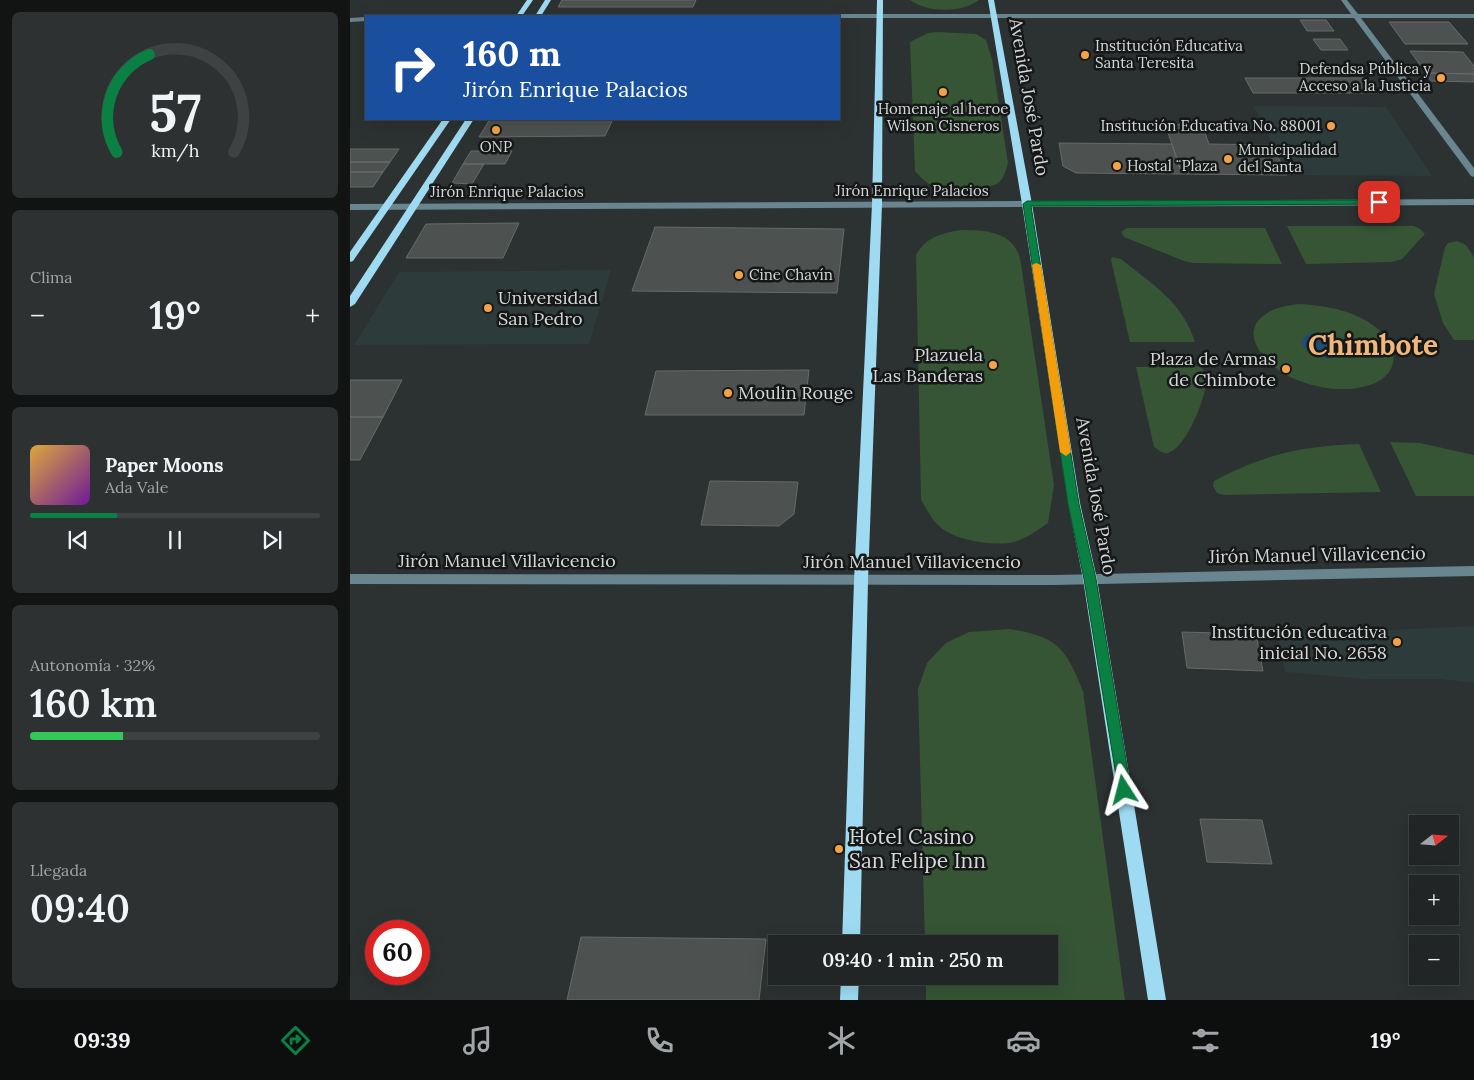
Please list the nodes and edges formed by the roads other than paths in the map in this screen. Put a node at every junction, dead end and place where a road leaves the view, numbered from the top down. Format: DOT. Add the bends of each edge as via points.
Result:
graph roads {
  1 [pos="530,0"];
  2 [pos="548,0"];
  3 [pos="880,0"];
  4 [pos="991,0"];
  5 [pos="1344,0"];
  6 [pos="520,15"];
  7 [pos="539,15"];
  8 [pos="840,16"];
  9 [pos="880,16"];
  10 [pos="993,16"];
  11 [pos="1357,16"];
  12 [pos="1474,16"];
  13 [pos="365,19"];
  14 [pos="350,20"];
  15 [pos="447,120"];
  16 [pos="469,120"];
  17 [pos="1474,174"];
  18 [pos="1474,202"];
  19 [pos="877,204"];
  20 [pos="1027,204"];
  21 [pos="350,207"];
  22 [pos="386,207"];
  23 [pos="412,207"];
  24 [pos="350,259"];
  25 [pos="350,304"];
  26 [pos="1474,571"];
  27 [pos="350,579"];
  28 [pos="1090,579"];
  29 [pos="861,581"];
  30 [pos="851,935"];
  31 [pos="850,985"];
  32 [pos="849,1000"];
  33 [pos="1157,1000"];
  1 -- 6 [label="main road"];
  2 -- 7 [label="main road"];
  3 -- 9 [label="main road"];
  4 -- 10 [label="main road, Avenida José Pardo"];
  5 -- 11 [label="street"];
  8 -- 9 [label="street"];
  9 -- 10 [label="street"];
  9 -- 19 [label="main road"];
  10 -- 11 [label="street"];
  10 -- 20 [label="main road, Avenida José Pardo"];
  11 -- 12 [label="street"];
  11 -- 17 [label="street"];
  13 -- 14 [label="street"];
  15 -- 22 [label="main road"];
  16 -- 23 [label="main road"];
  18 -- 20 [label="street, Jirón Enrique Palacios"];
  19 -- 20 [label="street, Jirón Enrique Palacios"];
  19 -- 23 [label="street, Jirón Enrique Palacios"];
  19 -- 29 [label="main road"];
  20 -- 28 [label="main road, Avenida José Pardo" via="1074,504"];
  21 -- 22 [label="street, Jirón Enrique Palacios"];
  22 -- 23 [label="street, Jirón Enrique Palacios"];
  22 -- 24 [label="main road"];
  23 -- 25 [label="main road"];
  26 -- 28 [label="street, Jirón Manuel Villavicencio"];
  27 -- 29 [label="street, Jirón Manuel Villavicencio"];
  28 -- 29 [label="street, Jirón Manuel Villavicencio"];
  28 -- 33 [label="main road, Avenida José Pardo"];
  29 -- 30 [label="main road"];
  31 -- 32 [label="main road"];
}
